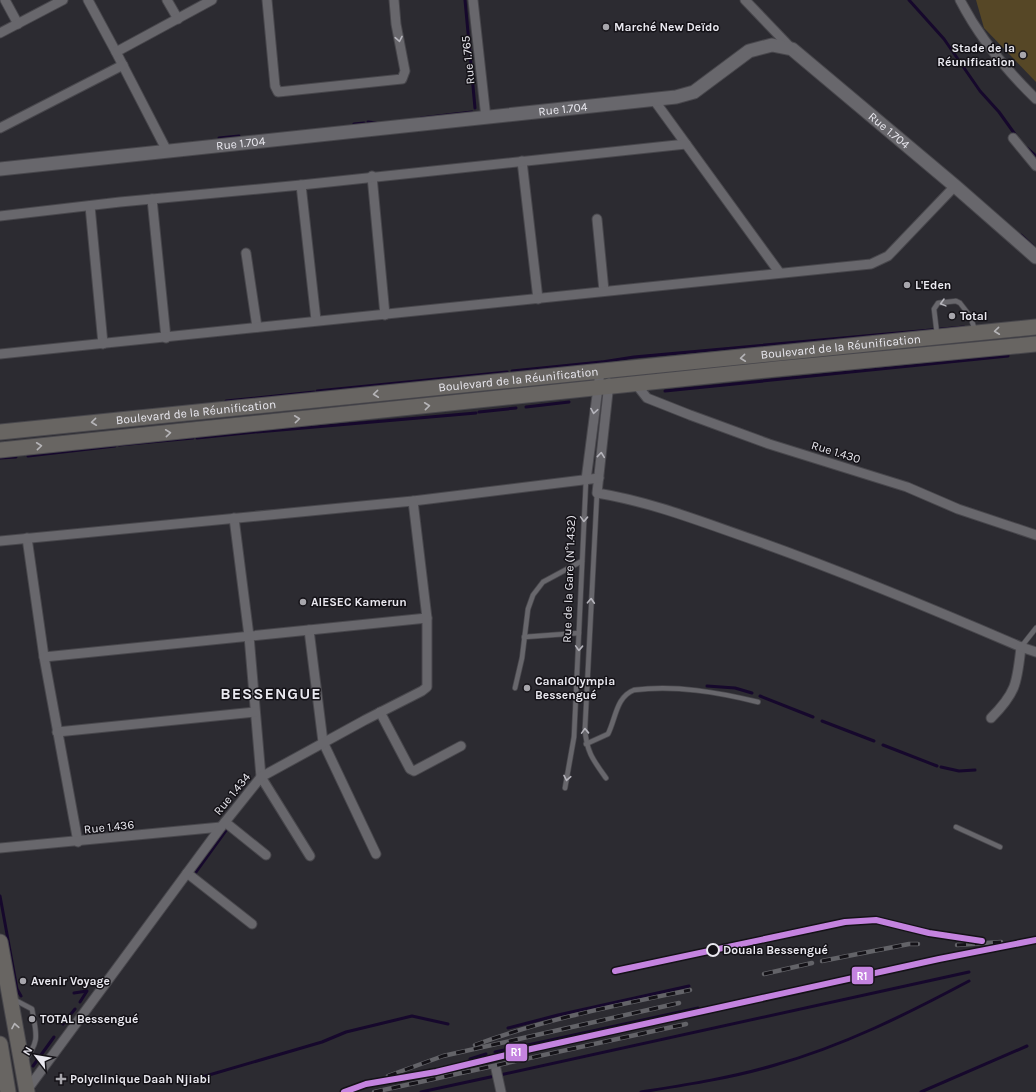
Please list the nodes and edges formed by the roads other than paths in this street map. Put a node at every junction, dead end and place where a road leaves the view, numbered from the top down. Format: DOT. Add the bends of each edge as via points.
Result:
graph roads {
  1 [pos="5,0"];
  2 [pos="64,0"];
  3 [pos="88,0"];
  4 [pos="167,0"];
  5 [pos="212,0"];
  6 [pos="267,0"];
  7 [pos="394,0"];
  8 [pos="474,0"];
  9 [pos="745,0"];
  10 [pos="960,0"];
  11 [pos="178,19"];
  12 [pos="18,24"];
  13 [pos="0,33"];
  14 [pos="792,49"];
  15 [pos="116,52"];
  16 [pos="123,65"];
  17 [pos="1036,99"];
  18 [pos="654,100"];
  19 [pos="486,118"];
  20 [pos="0,128"];
  21 [pos="1013,138"];
  22 [pos="686,144"];
  23 [pos="167,151"];
  24 [pos="522,161"];
  25 [pos="1036,166"];
  26 [pos="0,169"];
  27 [pos="372,176"];
  28 [pos="300,185"];
  29 [pos="955,186"];
  30 [pos="152,199"];
  31 [pos="90,206"];
  32 [pos="0,216"];
  33 [pos="597,220"];
  34 [pos="246,252"];
  35 [pos="1036,257"];
  36 [pos="779,272"];
  37 [pos="604,291"];
  38 [pos="538,299"];
  39 [pos="385,314"];
  40 [pos="316,320"];
  41 [pos="257,327"];
  42 [pos="1036,327"];
  43 [pos="976,334"];
  44 [pos="166,338"];
  45 [pos="938,338"];
  46 [pos="103,344"];
  47 [pos="1036,344"];
  48 [pos="0,354"];
  49 [pos="605,372"];
  50 [pos="636,384"];
  51 [pos="603,387"];
  52 [pos="0,432"];
  53 [pos="0,450"];
  54 [pos="599,478"];
  55 [pos="586,480"];
  56 [pos="597,493"];
  57 [pos="413,501"];
  58 [pos="234,518"];
  59 [pos="1036,535"];
  60 [pos="26,538"];
  61 [pos="0,541"];
  62 [pos="582,561"];
  63 [pos="427,618"];
  64 [pos="1036,628"];
  65 [pos="309,630"];
  66 [pos="579,633"];
  67 [pos="249,636"];
  68 [pos="524,638"];
  69 [pos="1021,647"];
  70 [pos="1036,652"];
  71 [pos="44,657"];
  72 [pos="515,688"];
  73 [pos="758,702"];
  74 [pos="255,712"];
  75 [pos="380,712"];
  76 [pos="991,718"];
  77 [pos="57,732"];
  78 [pos="323,742"];
  79 [pos="586,744"];
  80 [pos="461,746"];
  81 [pos="261,777"];
  82 [pos="606,778"];
  83 [pos="565,788"];
  84 [pos="223,824"];
  85 [pos="956,827"];
  86 [pos="78,842"];
  87 [pos="1000,847"];
  88 [pos="0,848"];
  89 [pos="376,854"];
  90 [pos="266,855"];
  91 [pos="310,856"];
  92 [pos="186,873"];
  93 [pos="252,924"];
  94 [pos="0,942"];
  95 [pos="0,1044"];
  96 [pos="496,1069"];
  97 [pos="5,1091"];
  98 [pos="27,1091"];
  99 [pos="501,1092"];
  1 -- 12 [label="street"];
  2 -- 12 [label="street"];
  3 -- 15 [label="street"];
  4 -- 11 [label="street"];
  5 -- 11 [label="street"];
  7 -- 6 [label="street, one-way" via="405,71 402,79 278,92"];
  8 -- 19 [label="street, Rue 1.765"];
  9 -- 14 [label="street"];
  10 -- 17 [label="street" via="972,24 1016,79"];
  11 -- 15 [label="street"];
  12 -- 13 [label="street"];
  14 -- 18 [label="street, Rue 1.704" via="772,45 749,51 694,92"];
  14 -- 29 [label="street, Rue 1.704"];
  15 -- 16 [label="street"];
  16 -- 20 [label="street"];
  16 -- 23 [label="street"];
  18 -- 19 [label="street, Rue 1.704"];
  18 -- 22 [label="street"];
  19 -- 23 [label="street, Rue 1.704"];
  21 -- 25 [label="street"];
  22 -- 24 [label="street"];
  22 -- 36 [label="street"];
  23 -- 26 [label="street, Rue 1.704"];
  24 -- 27 [label="street"];
  24 -- 38 [label="street"];
  27 -- 28 [label="street"];
  27 -- 39 [label="street"];
  28 -- 30 [label="street"];
  28 -- 40 [label="street"];
  29 -- 35 [label="street, Rue 1.704"];
  29 -- 36 [label="street" via="888,256 880,261 846,267"];
  30 -- 31 [label="street"];
  30 -- 44 [label="street"];
  31 -- 32 [label="street"];
  31 -- 46 [label="street"];
  33 -- 37 [label="street"];
  34 -- 41 [label="street"];
  36 -- 37 [label="street"];
  37 -- 38 [label="street"];
  38 -- 39 [label="street"];
  39 -- 40 [label="street"];
  40 -- 41 [label="street"];
  41 -- 44 [label="street"];
  42 -- 43 [label="main road, Boulevard de la Réunification, one-way"];
  43 -- 45 [label="main road, Boulevard de la Réunification"];
  43 -- 45 [label="lane, one-way" via="970,316 963,306 956,301 948,301 938,303 934,309"];
  44 -- 46 [label="street"];
  45 -- 49 [label="main road, Boulevard de la Réunification, one-way"];
  46 -- 48 [label="street"];
  47 -- 50 [label="main road"];
  49 -- 51 [label="street"];
  49 -- 52 [label="main road, Boulevard de la Réunification, one-way"];
  50 -- 51 [label="main road"];
  50 -- 59 [label="street, Rue 1.430" via="647,398 690,415 907,487 958,509"];
  53 -- 51 [label="main road, one-way"];
  54 -- 51 [label="street, one-way"];
  51 -- 55 [label="street, Rue de la Gare (N°1.432), one-way"];
  54 -- 55 [label="street"];
  54 -- 56 [label="street"];
  55 -- 57 [label="street"];
  55 -- 62 [label="lane, Rue de la Gare (N°1.432), one-way"];
  56 -- 69 [label="street" via="674,512 833,568"];
  79 -- 56 [label="lane, one-way"];
  57 -- 58 [label="street"];
  57 -- 63 [label="street, Rue 1.434"];
  58 -- 60 [label="street"];
  58 -- 67 [label="street"];
  60 -- 61 [label="street"];
  60 -- 71 [label="street"];
  62 -- 66 [label="lane, Rue de la Gare (N°1.432)"];
  62 -- 68 [label="lane" via="543,582 533,595 528,609"];
  63 -- 65 [label="street"];
  63 -- 75 [label="street, Rue 1.434" via="426,686 422,691"];
  64 -- 69 [label="lane"];
  65 -- 67 [label="street"];
  65 -- 78 [label="street"];
  66 -- 68 [label="lane"];
  66 -- 83 [label="lane, Rue de la Gare (N°1.432), one-way" via="574,737"];
  67 -- 71 [label="street"];
  67 -- 74 [label="street"];
  68 -- 72 [label="lane"];
  69 -- 70 [label="street"];
  69 -- 76 [label="street" via="1013,692"];
  71 -- 77 [label="street"];
  73 -- 79 [label="lane" via="719,692 685,688 634,690 627,692 622,698 608,734"];
  74 -- 77 [label="street"];
  74 -- 81 [label="street"];
  75 -- 78 [label="street, Rue 1.434"];
  75 -- 80 [label="street" via="410,770 414,771"];
  77 -- 86 [label="street"];
  78 -- 81 [label="street, Rue 1.434"];
  78 -- 89 [label="street"];
  79 -- 82 [label="lane" via="591,757"];
  81 -- 84 [label="street, Rue 1.434"];
  81 -- 91 [label="street"];
  84 -- 86 [label="street, Rue 1.436"];
  84 -- 90 [label="street"];
  84 -- 92 [label="street, Rue 1.434"];
  85 -- 87 [label="lane"];
  86 -- 88 [label="street, Rue 1.436"];
  92 -- 93 [label="street"];
  92 -- 98 [label="street, Rue 1.434"];
  94 -- 98 [label="main road"];
  95 -- 97 [label="main road"];
  96 -- 99 [label="street"];
}
